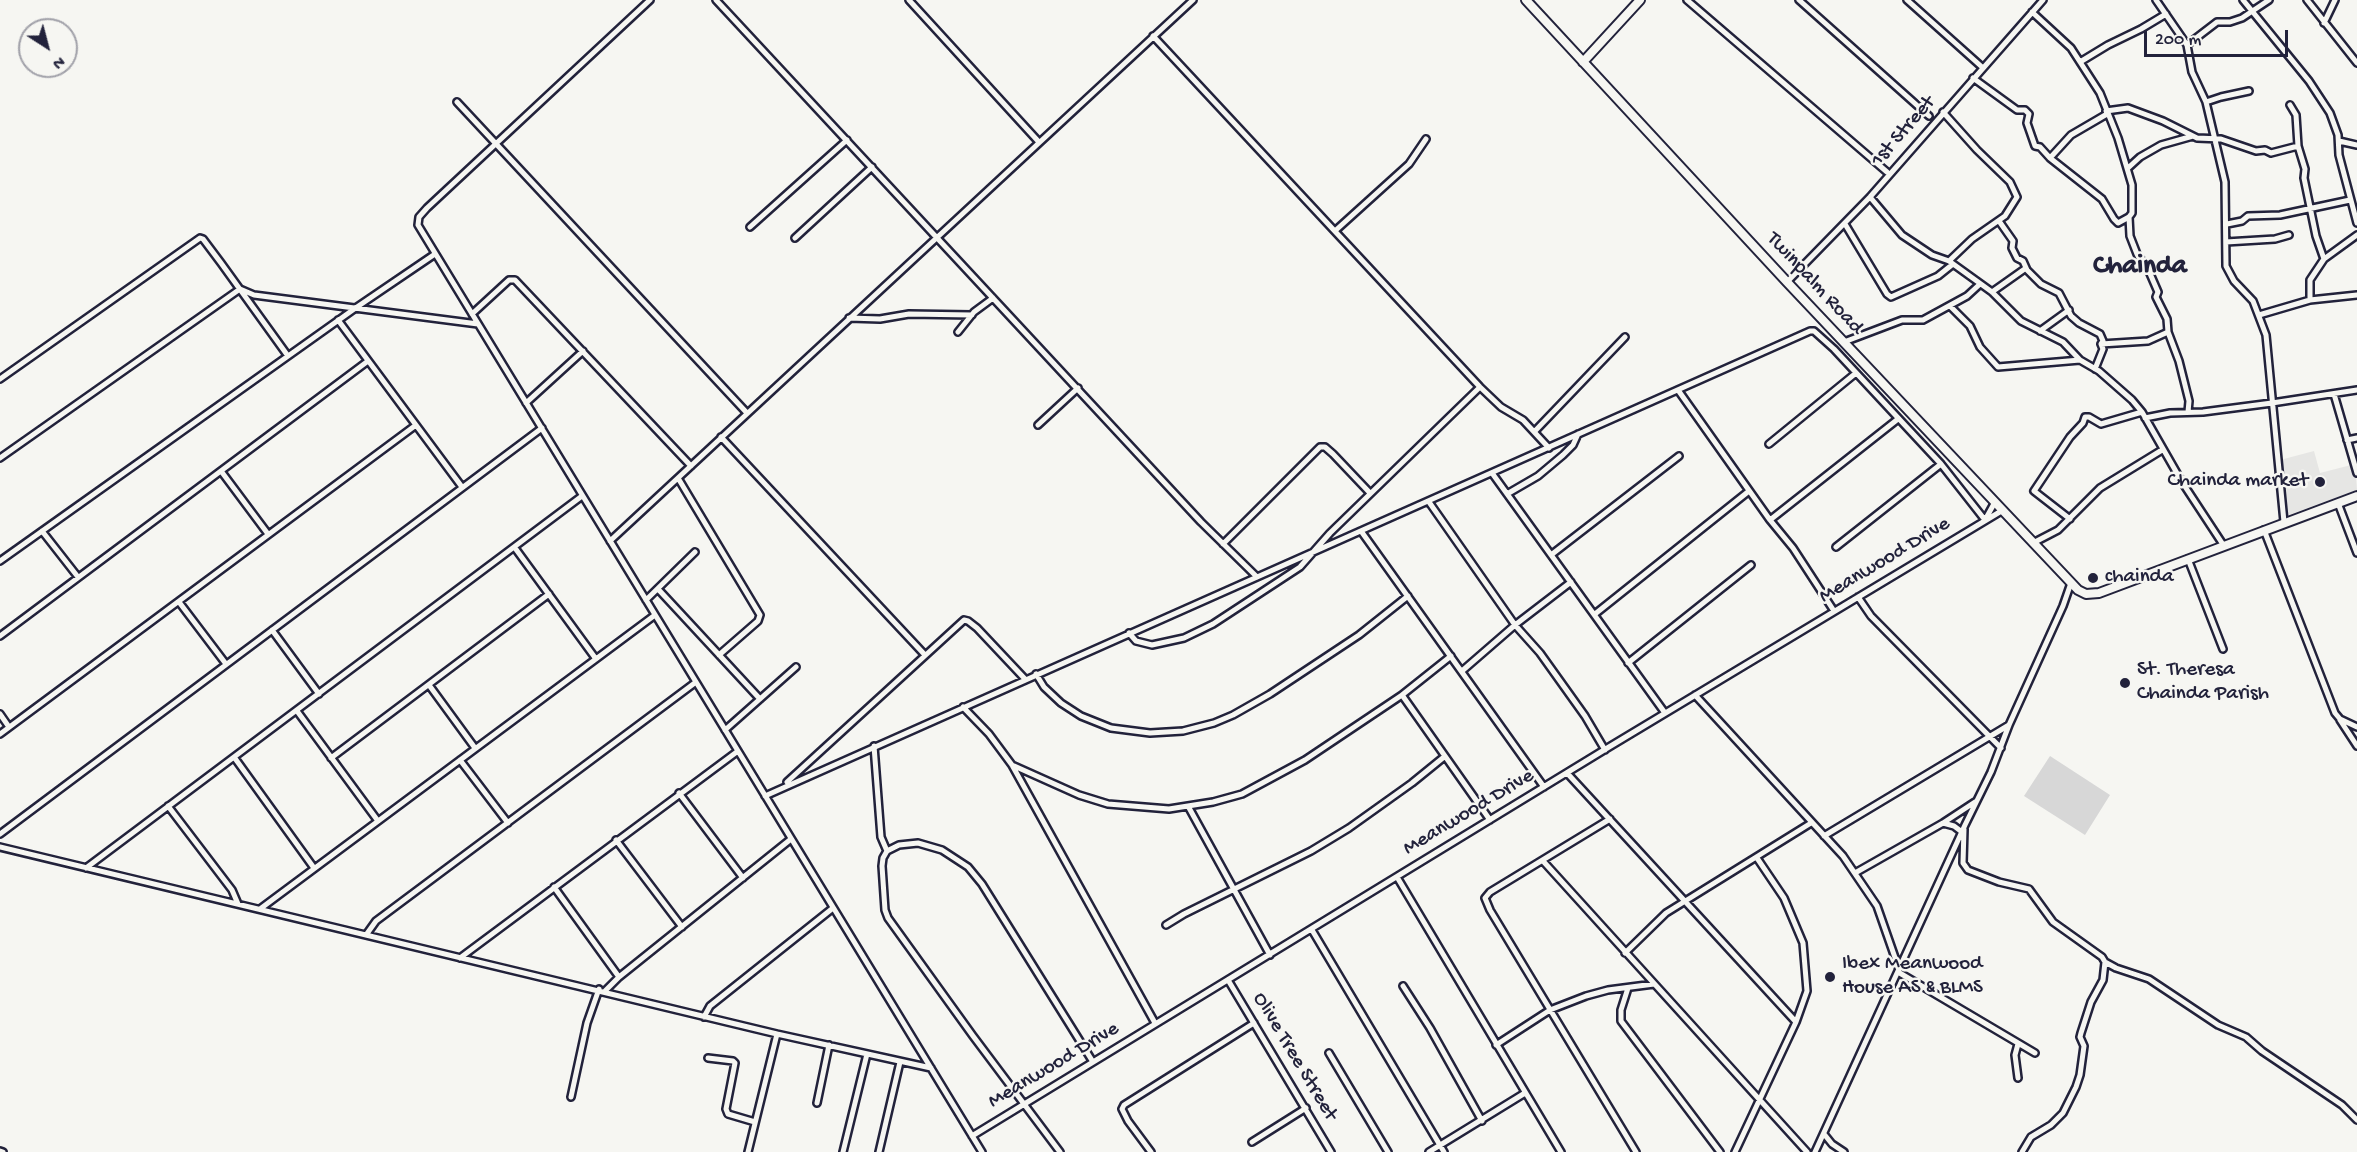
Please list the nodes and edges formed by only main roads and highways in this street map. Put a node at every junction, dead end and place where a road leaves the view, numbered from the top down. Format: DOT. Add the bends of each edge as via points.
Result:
graph roads {
  1 [pos="1526,0"];
  2 [pos="1640,0"];
  3 [pos="1583,62"];
  4 [pos="2357,496"];
  1 -- 3 [label="main road, Twinpalm Road"];
  2 -- 3 [label="main road"];
  3 -- 4 [label="main road, Twinpalm Road" via="2078,590 2099,593"];
}
